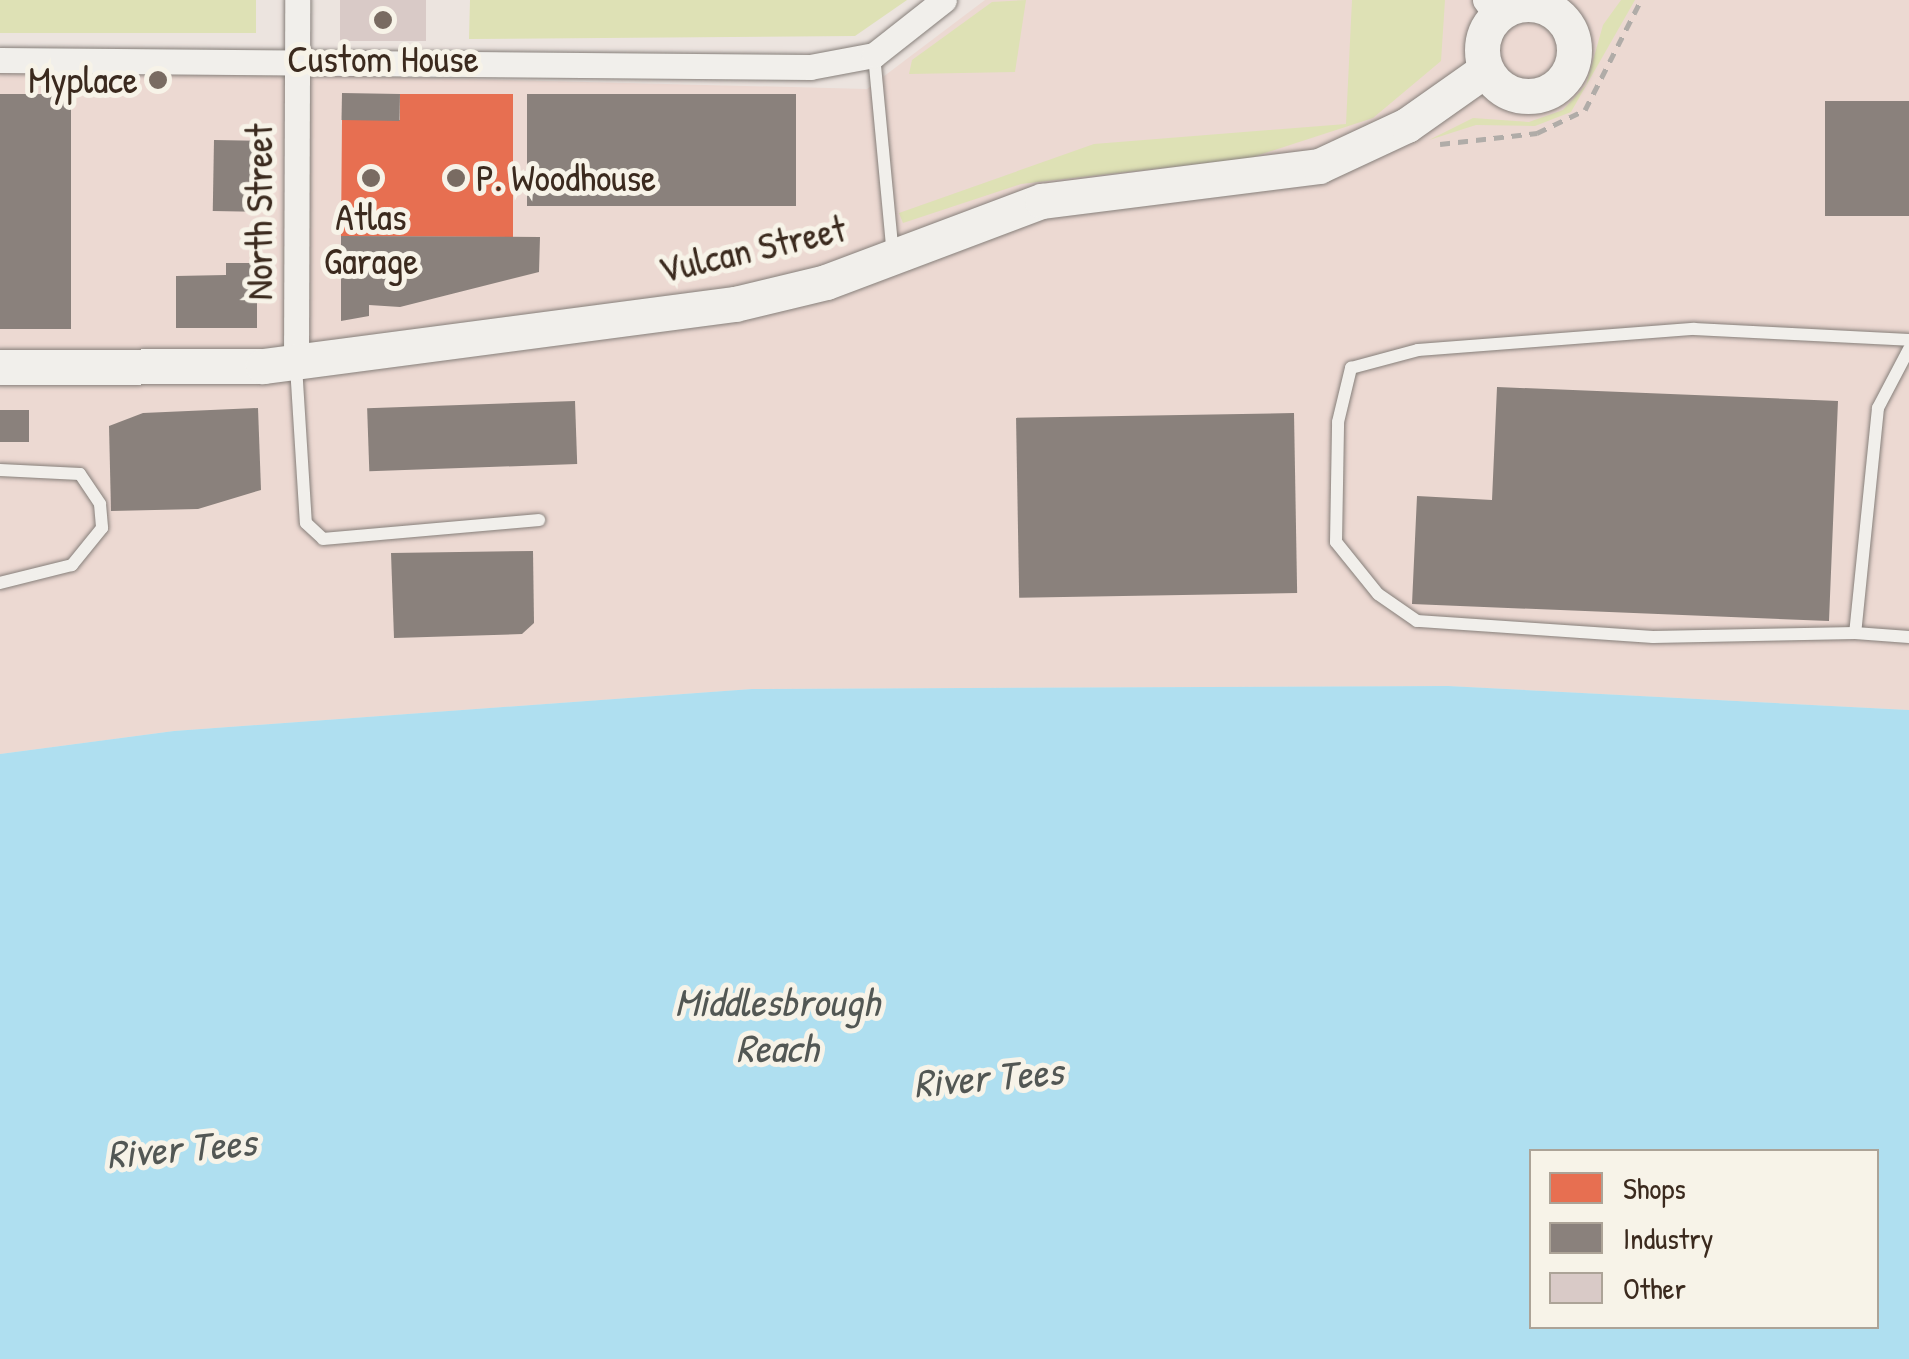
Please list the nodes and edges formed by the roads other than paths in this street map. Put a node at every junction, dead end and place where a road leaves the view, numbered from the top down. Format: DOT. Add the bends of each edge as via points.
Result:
graph roads {
  1 [pos="297,0"];
  2 [pos="944,0"];
  3 [pos="1490,8"];
  4 [pos="1570,9"];
  5 [pos="874,54"];
  6 [pos="0,60"];
  7 [pos="296,63"];
  8 [pos="1485,70"];
  9 [pos="893,257"];
  10 [pos="1909,340"];
  11 [pos="1909,349"];
  12 [pos="296,363"];
  13 [pos="0,367"];
  14 [pos="0,470"];
  15 [pos="539,520"];
  16 [pos="0,583"];
  17 [pos="1855,633"];
  18 [pos="1909,637"];
  1 -- 7 [label="street, North Street"];
  2 -- 5 [label="street"];
  3 -- 4 [label="street"];
  3 -- 8 [label="street" via="1482,41"];
  4 -- 8 [label="street" via="1572,62 1554,88 1524,96"];
  5 -- 7 [label="street" via="810,67"];
  5 -- 9 [label="lane"];
  6 -- 7 [label="street"];
  7 -- 12 [label="street, North Street"];
  8 -- 9 [label="street, Vulcan Street" via="1407,125 1319,166 1042,201"];
  9 -- 12 [label="street, Vulcan Street" via="735,304"];
  10 -- 17 [label="lane" via="1694,329 1418,350 1350,368 1338,422 1336,542 1378,594 1417,621 1653,637"];
  11 -- 17 [label="lane" via="1878,408"];
  12 -- 13 [label="street, Vulcan Street"];
  12 -- 15 [label="lane" via="306,523 323,539"];
  14 -- 16 [label="lane" via="80,474 100,504 102,528 72,565"];
  17 -- 18 [label="lane"];
}
